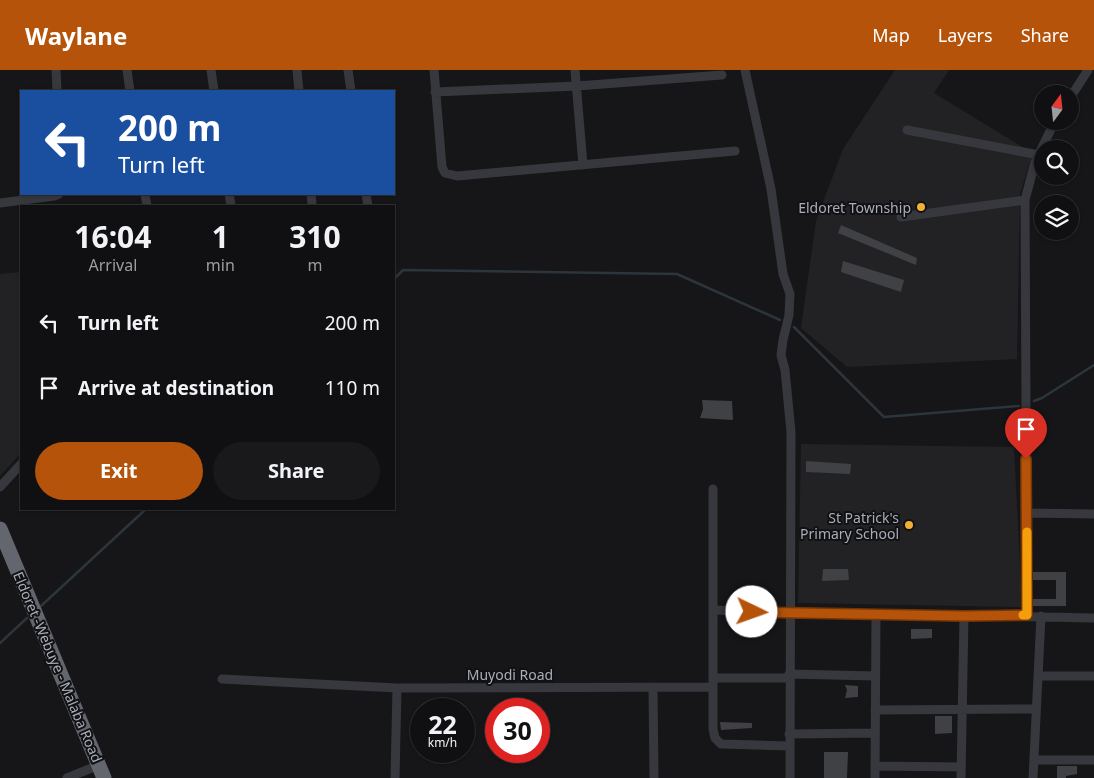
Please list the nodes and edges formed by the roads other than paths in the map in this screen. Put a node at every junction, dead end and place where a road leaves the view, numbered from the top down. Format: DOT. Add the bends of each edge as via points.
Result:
graph roads {
  1 [pos="56,70"];
  2 [pos="127,70"];
  3 [pos="210,70"];
  4 [pos="297,70"];
  5 [pos="348,70"];
  6 [pos="434,70"];
  7 [pos="575,70"];
  8 [pos="745,70"];
  9 [pos="1088,70"];
  10 [pos="722,75"];
  11 [pos="1078,85"];
  12 [pos="577,86"];
  13 [pos="58,90"];
  14 [pos="130,90"];
  15 [pos="214,90"];
  16 [pos="299,90"];
  17 [pos="351,90"];
  18 [pos="435,92"];
  19 [pos="907,130"];
  20 [pos="735,152"];
  21 [pos="1034,154"];
  22 [pos="584,166"];
  23 [pos="1034,171"];
  24 [pos="56,195"];
  25 [pos="311,195"];
  26 [pos="0,200"];
  27 [pos="1025,200"];
  28 [pos="312,204"];
  29 [pos="901,217"];
  30 [pos="20,465"];
  31 [pos="0,487"];
  32 [pos="714,489"];
  33 [pos="1027,513"];
  34 [pos="1094,514"];
  35 [pos="0,529"];
  36 [pos="714,610"];
  37 [pos="789,613"];
  38 [pos="876,614"];
  39 [pos="1027,615"];
  40 [pos="964,616"];
  41 [pos="1041,616"];
  42 [pos="1094,618"];
  43 [pos="789,676"];
  44 [pos="875,676"];
  45 [pos="1038,676"];
  46 [pos="1094,676"];
  47 [pos="222,679"];
  48 [pos="713,682"];
  49 [pos="653,687"];
  50 [pos="397,688"];
  51 [pos="1036,709"];
  52 [pos="875,710"];
  53 [pos="963,711"];
  54 [pos="874,733"];
  55 [pos="789,734"];
  56 [pos="789,746"];
  57 [pos="1034,760"];
  58 [pos="1094,760"];
  59 [pos="875,766"];
  60 [pos="962,767"];
  61 [pos="101,772"];
  62 [pos="67,778"];
  63 [pos="395,778"];
  64 [pos="654,778"];
  65 [pos="790,778"];
  66 [pos="874,778"];
  67 [pos="961,778"];
  68 [pos="1032,778"];
  1 -- 13 [label="street"];
  2 -- 14 [label="street"];
  3 -- 15 [label="street"];
  4 -- 16 [label="street"];
  5 -- 17 [label="street"];
  6 -- 18 [label="street"];
  7 -- 12 [label="street"];
  8 -- 37 [label="street" via="771,189 783,274 790,294 782,355 791,432"];
  9 -- 11 [label="street"];
  10 -- 12 [label="street"];
  12 -- 18 [label="street"];
  12 -- 22 [label="street"];
  18 -- 22 [label="street" via="442,167 446,174 456,176"];
  19 -- 21 [label="street"];
  20 -- 22 [label="street"];
  23 -- 27 [label="street"];
  24 -- 26 [label="street"];
  25 -- 28 [label="street"];
  27 -- 29 [label="street"];
  27 -- 33 [label="street"];
  30 -- 31 [label="street"];
  32 -- 36 [label="street"];
  33 -- 34 [label="street"];
  33 -- 39 [label="street"];
  35 -- 61 [label="highway, Eldoret -Webuye - Malaba Road"];
  36 -- 37 [label="street"];
  36 -- 48 [label="street"];
  37 -- 38 [label="street"];
  37 -- 43 [label="street"];
  38 -- 40 [label="street"];
  38 -- 44 [label="street"];
  39 -- 40 [label="street"];
  39 -- 41 [label="street"];
  40 -- 53 [label="street"];
  41 -- 42 [label="street"];
  41 -- 45 [label="street"];
  43 -- 44 [label="street, Muyodi Road"];
  43 -- 48 [label="street, Muyodi Road"];
  43 -- 55 [label="street"];
  44 -- 52 [label="street"];
  45 -- 46 [label="street"];
  45 -- 51 [label="street"];
  47 -- 50 [label="street, Muyodi Road"];
  48 -- 49 [label="street, Muyodi Road"];
  48 -- 56 [label="street" via="713,729 721,744"];
  49 -- 50 [label="street, Muyodi Road"];
  49 -- 64 [label="street"];
  50 -- 63 [label="street"];
  51 -- 53 [label="street"];
  51 -- 57 [label="street"];
  52 -- 53 [label="street"];
  52 -- 54 [label="street"];
  53 -- 60 [label="street"];
  54 -- 55 [label="street"];
  54 -- 59 [label="street"];
  55 -- 56 [label="street"];
  56 -- 65 [label="street"];
  57 -- 58 [label="street"];
  57 -- 68 [label="street"];
  59 -- 60 [label="street"];
  59 -- 66 [label="street"];
  60 -- 67 [label="street"];
  61 -- 62 [label="street"];
}
